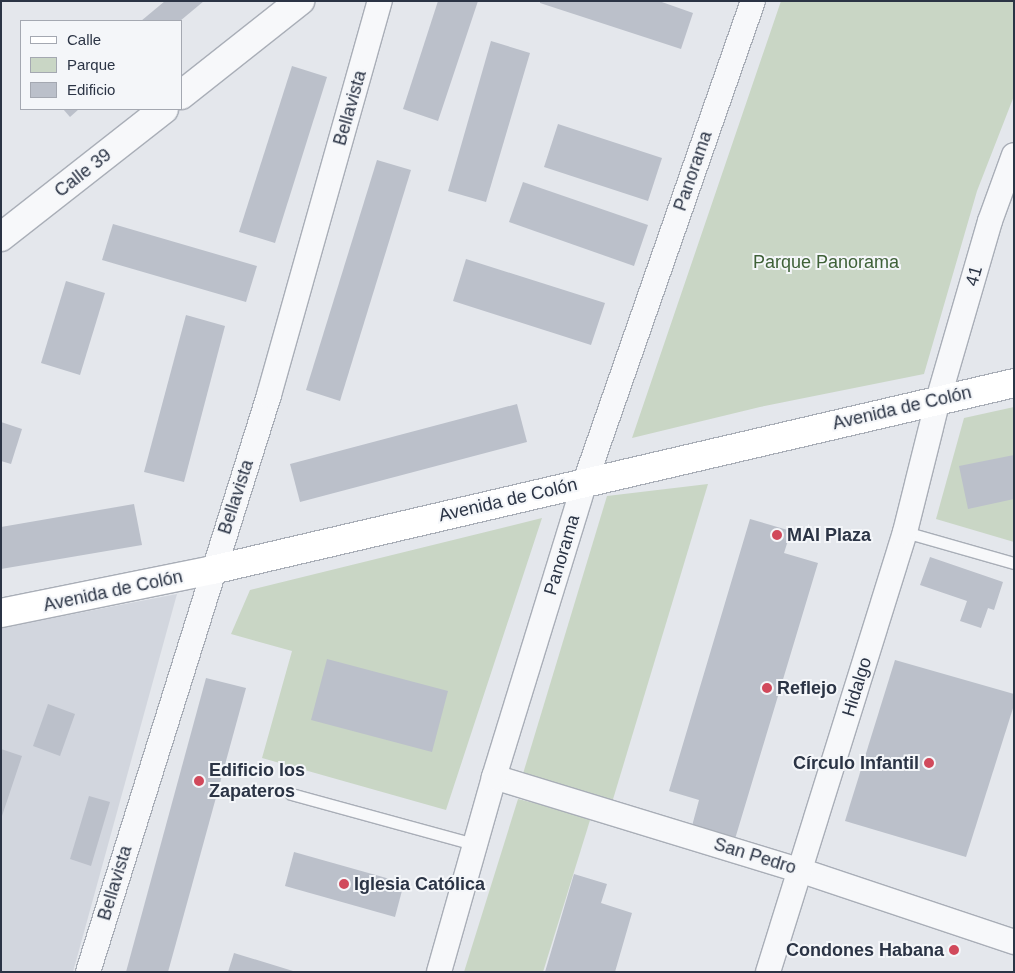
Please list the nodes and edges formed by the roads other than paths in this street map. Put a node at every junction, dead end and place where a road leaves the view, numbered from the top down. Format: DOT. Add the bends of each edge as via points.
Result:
graph roads {
  1 [pos="300,1"];
  2 [pos="753,1"];
  3 [pos="374,7"];
  4 [pos="182,94"];
  5 [pos="163,110"];
  6 [pos="1014,155"];
  7 [pos="1,237"];
  8 [pos="1014,383"];
  9 [pos="938,400"];
  10 [pos="585,482"];
  11 [pos="905,532"];
  12 [pos="1014,563"];
  13 [pos="212,570"];
  14 [pos="1,613"];
  15 [pos="494,777"];
  16 [pos="291,794"];
  17 [pos="474,844"];
  18 [pos="799,870"];
  19 [pos="1014,942"];
  20 [pos="88,972"];
  21 [pos="439,972"];
  22 [pos="768,972"];
  1 -- 4 [label="street"];
  2 -- 10 [label="street, Panorama"];
  3 -- 13 [label="street, Bellavista" via="269,395"];
  5 -- 7 [label="street, Calle 39"];
  6 -- 9 [label="street, 41" via="990,221"];
  8 -- 9 [label="main road, Avenida de Colón"];
  9 -- 10 [label="main road, Avenida de Colón"];
  9 -- 11 [label="street, Hidalgo"];
  10 -- 13 [label="main road, Avenida de Colón"];
  10 -- 15 [label="street, Panorama"];
  11 -- 12 [label="lane"];
  11 -- 18 [label="street, Hidalgo"];
  13 -- 14 [label="main road, Avenida de Colón"];
  13 -- 20 [label="street, Bellavista"];
  15 -- 17 [label="street, Panorama"];
  15 -- 18 [label="street, San Pedro"];
  16 -- 17 [label="lane"];
  17 -- 21 [label="street, Panorama"];
  18 -- 19 [label="street, San Pedro"];
  18 -- 22 [label="street, Hidalgo"];
}
